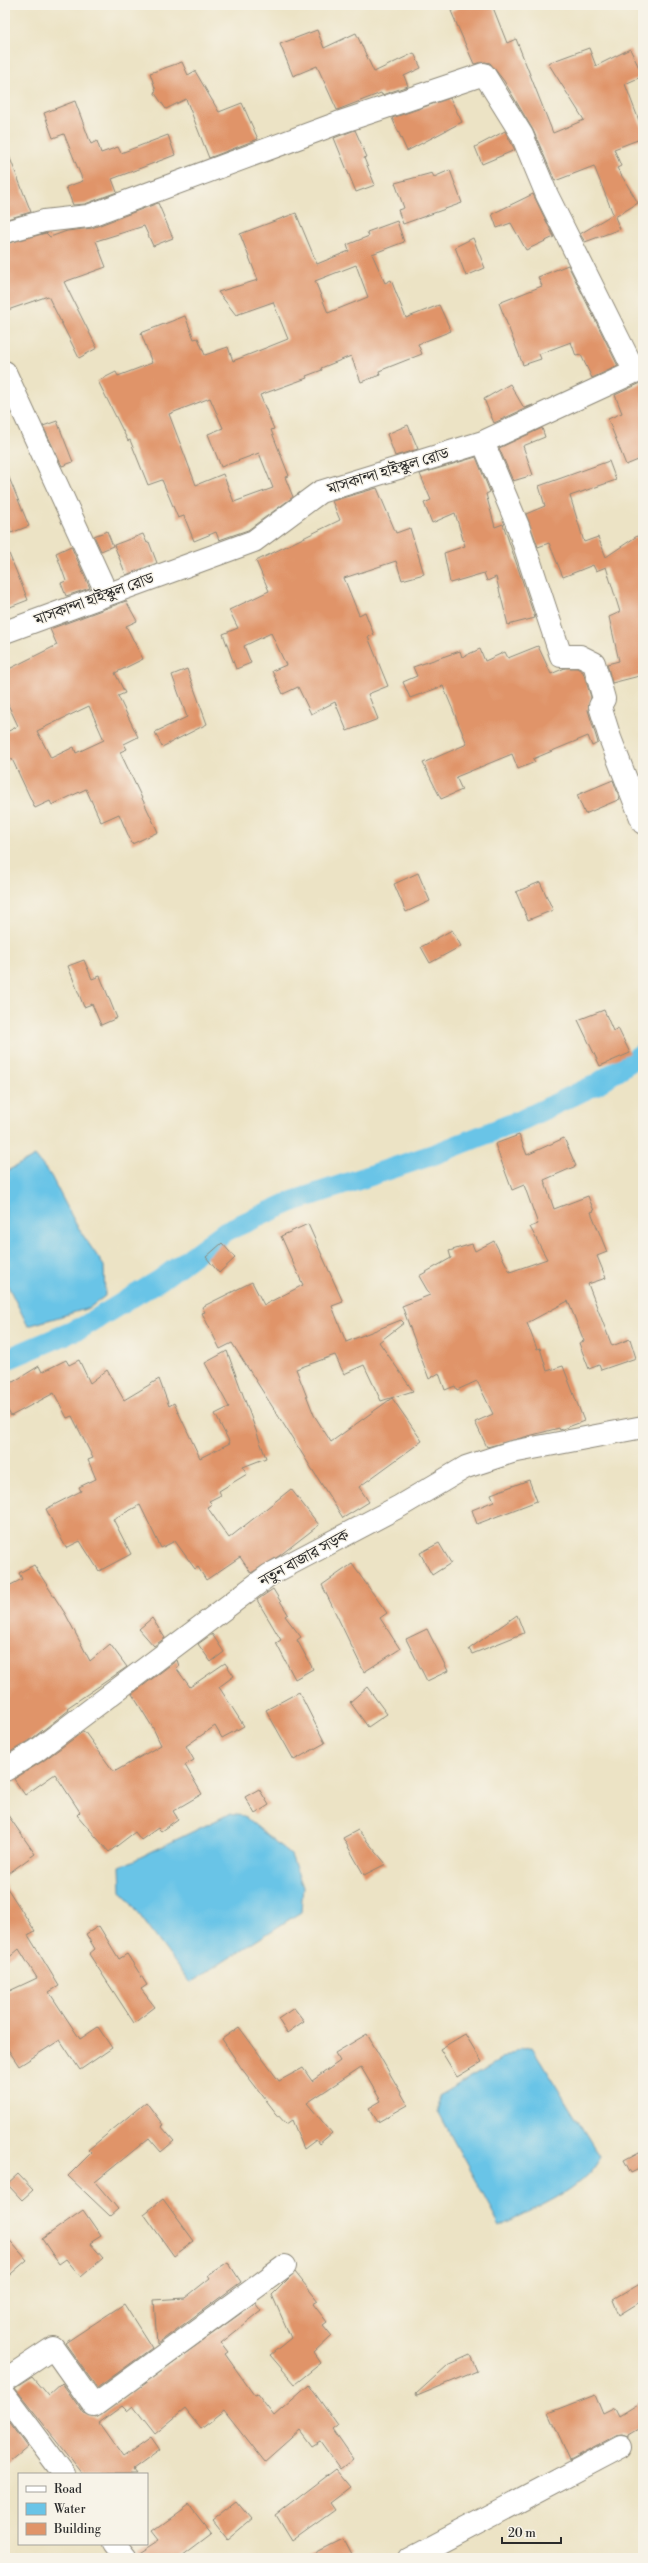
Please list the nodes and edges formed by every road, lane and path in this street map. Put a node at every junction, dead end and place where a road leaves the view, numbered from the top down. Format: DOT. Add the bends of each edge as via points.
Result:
graph roads {
  1 [pos="5,232"];
  2 [pos="639,370"];
  3 [pos="5,372"];
  4 [pos="484,442"];
  5 [pos="107,594"];
  6 [pos="5,632"];
  7 [pos="643,823"];
  8 [pos="643,1427"];
  9 [pos="5,1770"];
  10 [pos="285,2266"];
  11 [pos="5,2380"];
  12 [pos="5,2396"];
  13 [pos="620,2448"];
  14 [pos="63,2473"];
  15 [pos="116,2545"];
  16 [pos="126,2558"];
  17 [pos="410,2558"];
  1 -- 2 [label="street" via="44,221 88,216 338,123 484,74 522,135 547,195"];
  2 -- 4 [label="street, মাসকান্দা হাইস্কুল রোড"];
  3 -- 5 [label="street"];
  4 -- 5 [label="street, মাসকান্দা হাইস্কুল রোড" via="320,492 254,541"];
  4 -- 7 [label="street" via="518,526 561,656 580,656 594,663 604,699 600,706"];
  5 -- 6 [label="street, মাসকান্দা হাইস্কুল রোড"];
  8 -- 9 [label="street, নতুন বাজার সড়ক" via="512,1452 466,1467 400,1506 269,1575 49,1742"];
  10 -- 11 [label="street" via="94,2406 53,2348"];
  12 -- 14 [label="street"];
  13 -- 17 [label="street"];
  15 -- 16 [label="street"];
}
